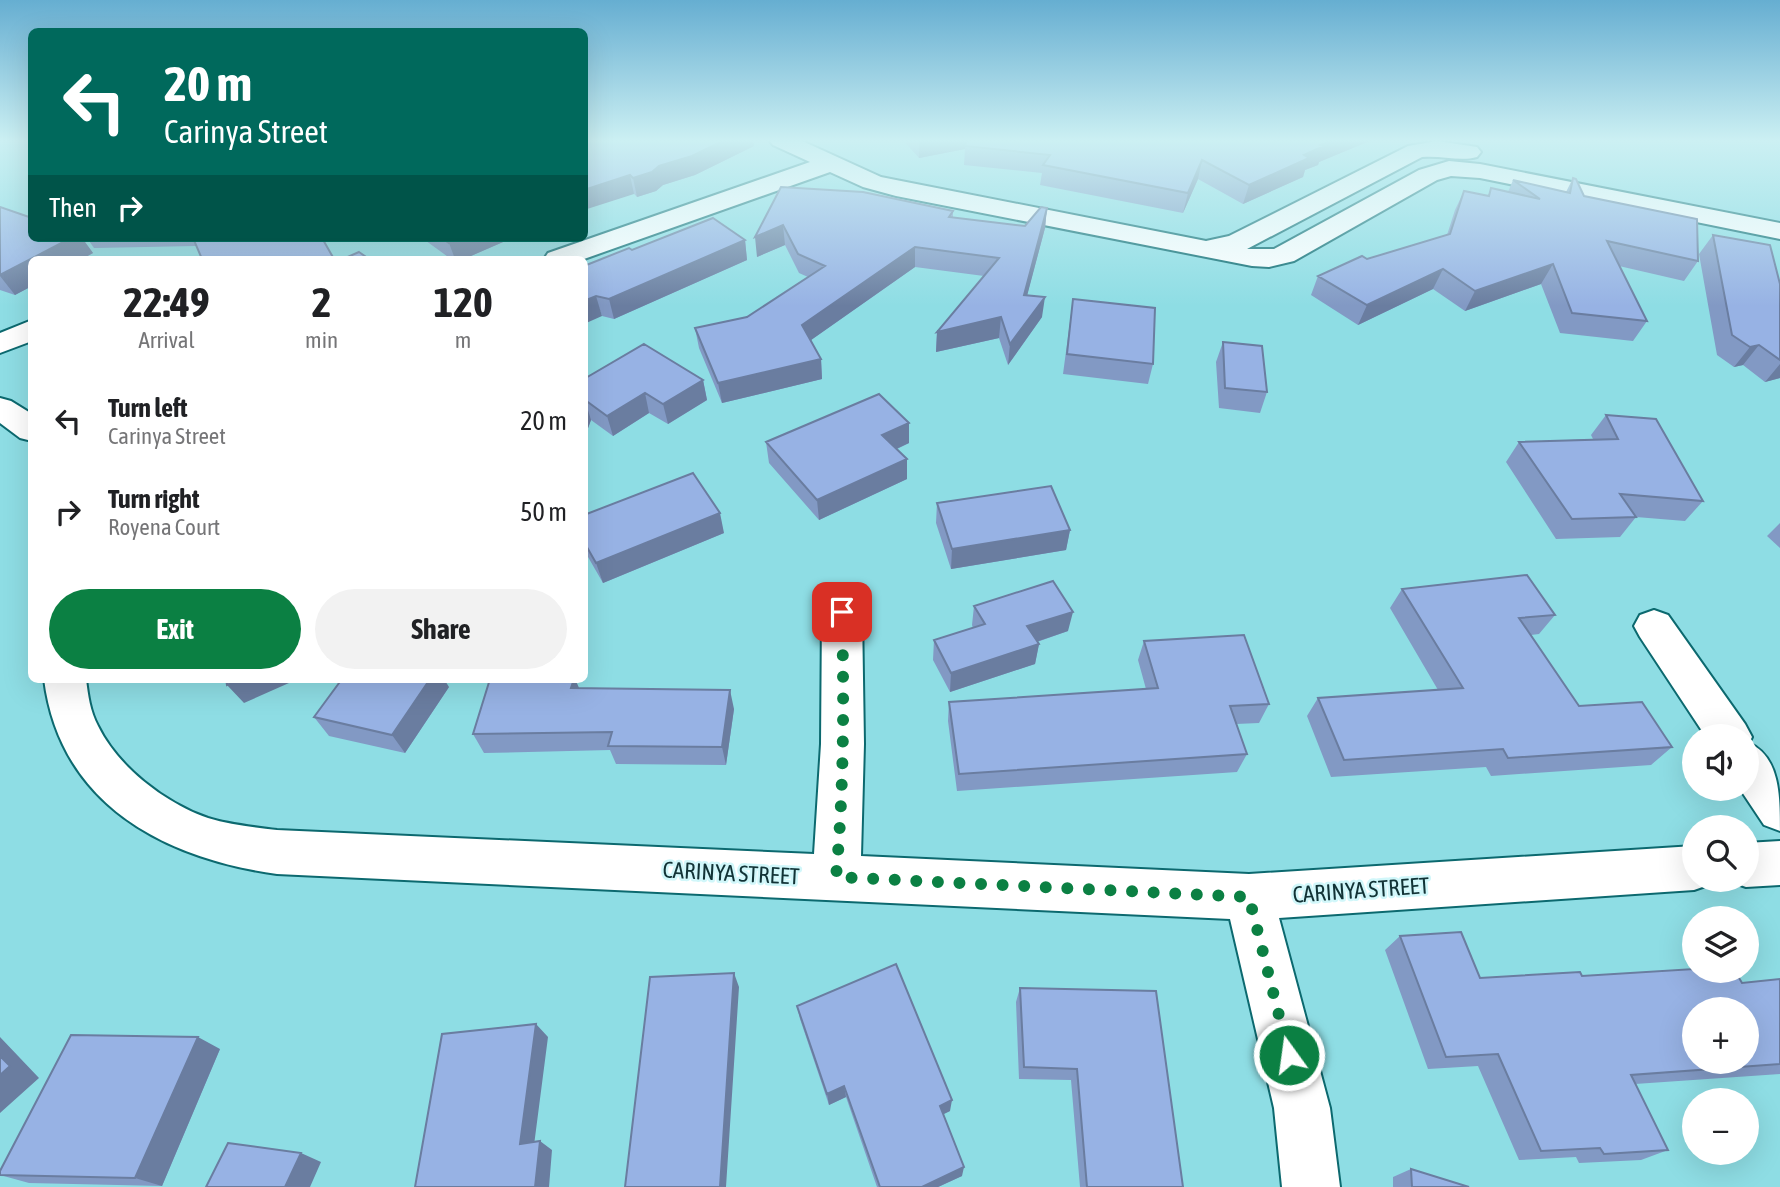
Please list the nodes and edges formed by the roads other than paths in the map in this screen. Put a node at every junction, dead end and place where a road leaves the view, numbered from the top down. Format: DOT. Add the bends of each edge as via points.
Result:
graph roads {
  1 [pos="739,195"];
  2 [pos="933,195"];
  3 [pos="1328,195"];
  4 [pos="1391,195"];
  5 [pos="1602,195"];
  6 [pos="1690,195"];
  7 [pos="1780,213"];
  8 [pos="1780,231"];
  9 [pos="1197,248"];
  10 [pos="567,256"];
  11 [pos="28,331"];
  12 [pos="0,344"];
  13 [pos="0,408"];
  14 [pos="28,427"];
  15 [pos="842,612"];
  16 [pos="1654,626"];
  17 [pos="65,683"];
  18 [pos="1721,724"];
  19 [pos="1759,780"];
  20 [pos="1780,810"];
  21 [pos="1780,863"];
  22 [pos="1759,864"];
  23 [pos="1682,870"];
  24 [pos="836,877"];
  25 [pos="1249,897"];
  26 [pos="1311,1187"];
  1 -- 10 [label="street"];
  2 -- 9 [label="street"];
  3 -- 9 [label="street" via="1237,243"];
  4 -- 9 [label="street" via="1279,257 1252,258"];
  5 -- 8 [label="street"];
  6 -- 7 [label="street"];
  11 -- 12 [label="street"];
  13 -- 14 [label="street"];
  15 -- 24 [label="street" via="841,825"];
  16 -- 18 [label="street"];
  17 -- 24 [label="street, CARINYA STREET" via="75,728 114,784 146,810 191,833 234,846 278,852"];
  19 -- 20 [label="street"];
  21 -- 22 [label="street"];
  23 -- 25 [label="street, CARINYA STREET"];
  24 -- 25 [label="street, CARINYA STREET"];
  25 -- 26 [label="street" via="1302,1108"];
}
